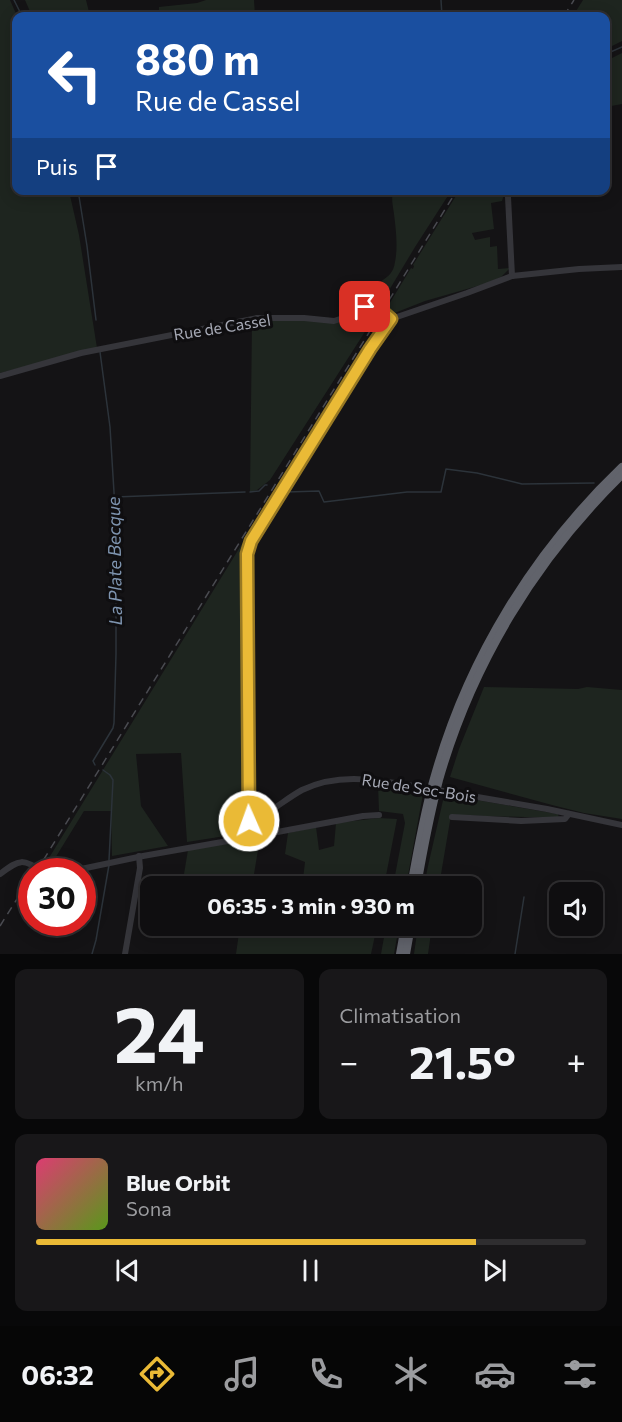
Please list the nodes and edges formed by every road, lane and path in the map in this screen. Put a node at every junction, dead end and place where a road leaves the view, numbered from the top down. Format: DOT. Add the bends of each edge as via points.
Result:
graph roads {
  1 [pos="508,197"];
  2 [pos="622,267"];
  3 [pos="512,276"];
  4 [pos="391,319"];
  5 [pos="0,376"];
  6 [pos="622,467"];
  7 [pos="622,475"];
  8 [pos="569,814"];
  9 [pos="378,815"];
  10 [pos="452,817"];
  11 [pos="622,825"];
  12 [pos="250,828"];
  13 [pos="139,856"];
  14 [pos="18,863"];
  15 [pos="96,865"];
  16 [pos="0,874"];
  17 [pos="413,876"];
  18 [pos="419,876"];
  19 [pos="403,936"];
  20 [pos="409,936"];
  21 [pos="125,954"];
  22 [pos="400,954"];
  23 [pos="406,954"];
  1 -- 3 [label="street"];
  2 -- 3 [label="street"];
  3 -- 4 [label="street"];
  4 -- 5 [label="street, Rue de Cassel" via="368,306 337,320 257,318 77,354"];
  4 -- 12 [label="street" via="248,548"];
  6 -- 17 [label="highway" via="580,510 540,560 481,657 436,769"];
  7 -- 18 [label="highway" via="573,527 539,571 482,668 442,772"];
  8 -- 10 [label="street, Rue de Sec-Bois" via="566,819 525,821"];
  8 -- 11 [label="street, Rue de Sec-Bois"];
  8 -- 12 [label="street, Rue de Sec-Bois, bridge" via="422,787 347,778 298,792"];
  9 -- 12 [label="street, Rue de Sec-Bois" via="256,836"];
  12 -- 13 [label="street, Rue de Sec-Bois" via="238,839"];
  13 -- 15 [label="street, Rue de Sec-Bois"];
  13 -- 21 [label="street"];
  14 -- 16 [label="street"];
  19 -- 22 [label="highway"];
  20 -- 23 [label="highway"];
}
